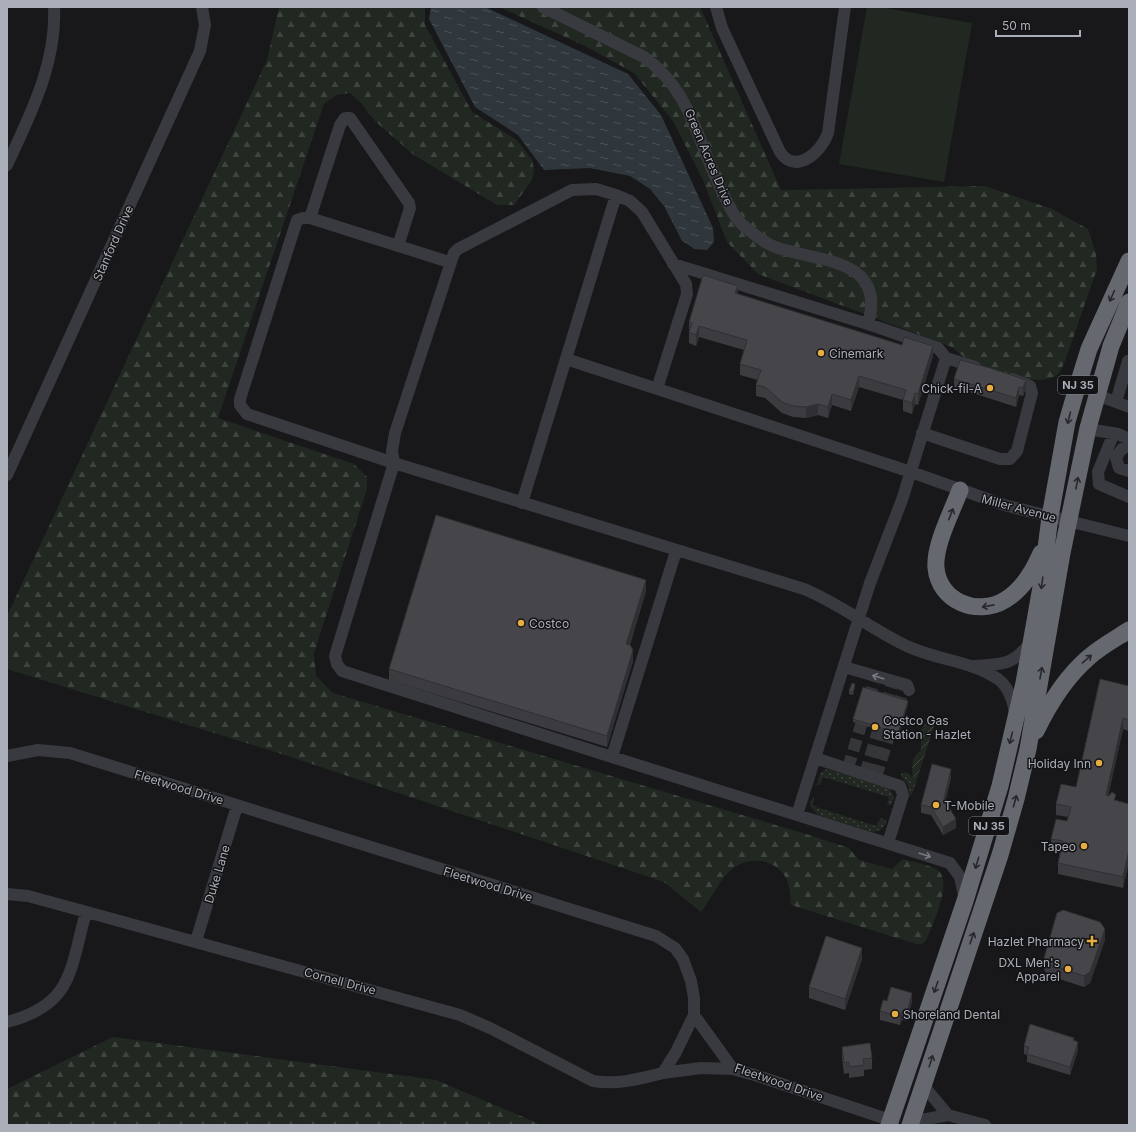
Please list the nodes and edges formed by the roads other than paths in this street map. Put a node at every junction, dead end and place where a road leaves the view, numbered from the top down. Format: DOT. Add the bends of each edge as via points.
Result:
graph roads {
  1 [pos="54,7"];
  2 [pos="202,7"];
  3 [pos="543,7"];
  4 [pos="716,7"];
  5 [pos="845,7"];
  6 [pos="7,165"];
  7 [pos="616,195"];
  8 [pos="310,218"];
  9 [pos="398,246"];
  10 [pos="1129,261"];
  11 [pos="449,262"];
  12 [pos="673,264"];
  13 [pos="1129,302"];
  14 [pos="868,324"];
  15 [pos="1108,356"];
  16 [pos="946,358"];
  17 [pos="566,359"];
  18 [pos="1129,361"];
  19 [pos="657,389"];
  20 [pos="1097,395"];
  21 [pos="1116,402"];
  22 [pos="1129,407"];
  23 [pos="1088,428"];
  24 [pos="922,433"];
  25 [pos="1114,433"];
  26 [pos="1129,439"];
  27 [pos="1129,446"];
  28 [pos="394,463"];
  29 [pos="1129,471"];
  30 [pos="911,472"];
  31 [pos="7,476"];
  32 [pos="960,490"];
  33 [pos="1129,497"];
  34 [pos="522,503"];
  35 [pos="1050,517"];
  36 [pos="1069,521"];
  37 [pos="1129,536"];
  38 [pos="1047,538"];
  39 [pos="676,551"];
  40 [pos="860,618"];
  41 [pos="1129,630"];
  42 [pos="1031,642"];
  43 [pos="974,666"];
  44 [pos="844,667"];
  45 [pos="909,690"];
  46 [pos="1016,718"];
  47 [pos="1028,749"];
  48 [pos="7,756"];
  49 [pos="612,757"];
  50 [pos="815,758"];
  51 [pos="237,806"];
  52 [pos="798,815"];
  53 [pos="888,843"];
  54 [pos="7,894"];
  55 [pos="966,901"];
  56 [pos="86,912"];
  57 [pos="196,941"];
  58 [pos="694,1015"];
  59 [pos="7,1022"];
  60 [pos="733,1069"];
  61 [pos="663,1073"];
  62 [pos="923,1085"];
  63 [pos="948,1115"];
  64 [pos="889,1123"];
  65 [pos="911,1123"];
  66 [pos="985,1125"];
  1 -- 6 [label="street" via="51,49 44,79"];
  2 -- 31 [label="street, Stanford Drive" via="206,25 200,51"];
  3 -- 14 [label="street, Green Acres Drive" via="659,67 686,104 717,182 741,224 773,246 834,261 860,274 866,283 872,303"];
  4 -- 5 [label="street" via="722,28 780,152 786,159 797,161 808,159 826,140"];
  7 -- 11 [label="street" via="588,188 565,192 458,249"];
  7 -- 12 [label="street" via="642,212"];
  7 -- 17 [label="street"];
  8 -- 9 [label="street"];
  8 -- 9 [label="street" via="340,124 346,118 350,118 409,203 410,208"];
  8 -- 28 [label="street" via="298,220 294,226 240,405 247,414"];
  9 -- 11 [label="street"];
  10 -- 35 [label="highway, NJ 35, one-way" via="1089,349 1067,422"];
  11 -- 28 [label="street" via="395,433 392,451"];
  12 -- 14 [label="street"];
  12 -- 19 [label="street" via="686,284 687,294"];
  13 -- 15 [label="highway, NJ 35"];
  14 -- 16 [label="street" via="938,348"];
  15 -- 18 [label="street"];
  15 -- 20 [label="highway, NJ 35"];
  16 -- 24 [label="street"];
  16 -- 24 [label="street" via="1030,386 1032,395 1017,451 1013,457 1000,460"];
  17 -- 19 [label="street, Miller Avenue"];
  17 -- 34 [label="street"];
  18 -- 21 [label="street"];
  19 -- 30 [label="street, Miller Avenue"];
  20 -- 21 [label="street"];
  20 -- 23 [label="highway, NJ 35"];
  21 -- 22 [label="street"];
  23 -- 25 [label="street"];
  36 -- 23 [label="highway, NJ 35, one-way"];
  24 -- 30 [label="street"];
  25 -- 26 [label="street"];
  25 -- 33 [label="street" via="1098,472 1099,484"];
  27 -- 29 [label="street" via="1122,449 1116,457 1119,468"];
  28 -- 34 [label="street"];
  28 -- 49 [label="street" via="335,656 342,671"];
  30 -- 32 [label="street, Miller Avenue"];
  30 -- 40 [label="street" via="872,577"];
  32 -- 35 [label="street, Miller Avenue"];
  38 -- 32 [label="highway, one-way" via="1029,577 1016,592 994,605 982,608 960,603 944,590 938,579 936,559"];
  34 -- 39 [label="street"];
  35 -- 36 [label="street, Miller Avenue"];
  35 -- 38 [label="highway, NJ 35"];
  36 -- 37 [label="street, Miller Avenue"];
  47 -- 36 [label="highway, NJ 35, one-way"];
  38 -- 42 [label="highway, NJ 35, one-way"];
  39 -- 40 [label="street" via="804,590"];
  39 -- 49 [label="street"];
  40 -- 43 [label="street" via="908,646 945,660"];
  40 -- 44 [label="street"];
  47 -- 41 [label="highway, one-way" via="1052,700 1073,672 1088,658"];
  42 -- 43 [label="street" via="1022,654 1012,661"];
  42 -- 46 [label="highway, NJ 35"];
  43 -- 46 [label="street" via="999,680 1008,691 1013,700"];
  45 -- 44 [label="street, one-way" via="905,684"];
  44 -- 50 [label="street"];
  46 -- 55 [label="highway, NJ 35, one-way" via="992,816"];
  62 -- 47 [label="highway, NJ 35, one-way" via="1000,856"];
  48 -- 51 [label="street, Fleetwood Drive" via="38,750 70,753"];
  49 -- 52 [label="street"];
  50 -- 52 [label="street"];
  50 -- 53 [label="street" via="902,788 903,795"];
  51 -- 57 [label="street, Duke Lane"];
  51 -- 58 [label="street, Fleetwood Drive" via="656,936 675,948 686,966 694,998"];
  52 -- 53 [label="street"];
  53 -- 55 [label="street, one-way" via="950,863 960,877"];
  54 -- 56 [label="street, Cornell Drive" via="28,896"];
  55 -- 64 [label="highway, NJ 35, one-way"];
  56 -- 57 [label="street, Cornell Drive"];
  56 -- 59 [label="street" via="62,990 36,1013"];
  57 -- 61 [label="street, Cornell Drive" via="460,1015 593,1081 620,1083"];
  58 -- 60 [label="street, Fleetwood Drive"];
  58 -- 61 [label="street"];
  60 -- 61 [label="street, Cornell Drive" via="701,1068"];
  60 -- 64 [label="street, Fleetwood Drive"];
  62 -- 63 [label="street"];
  62 -- 65 [label="highway, NJ 35"];
  63 -- 65 [label="street"];
  63 -- 66 [label="street"];
}
